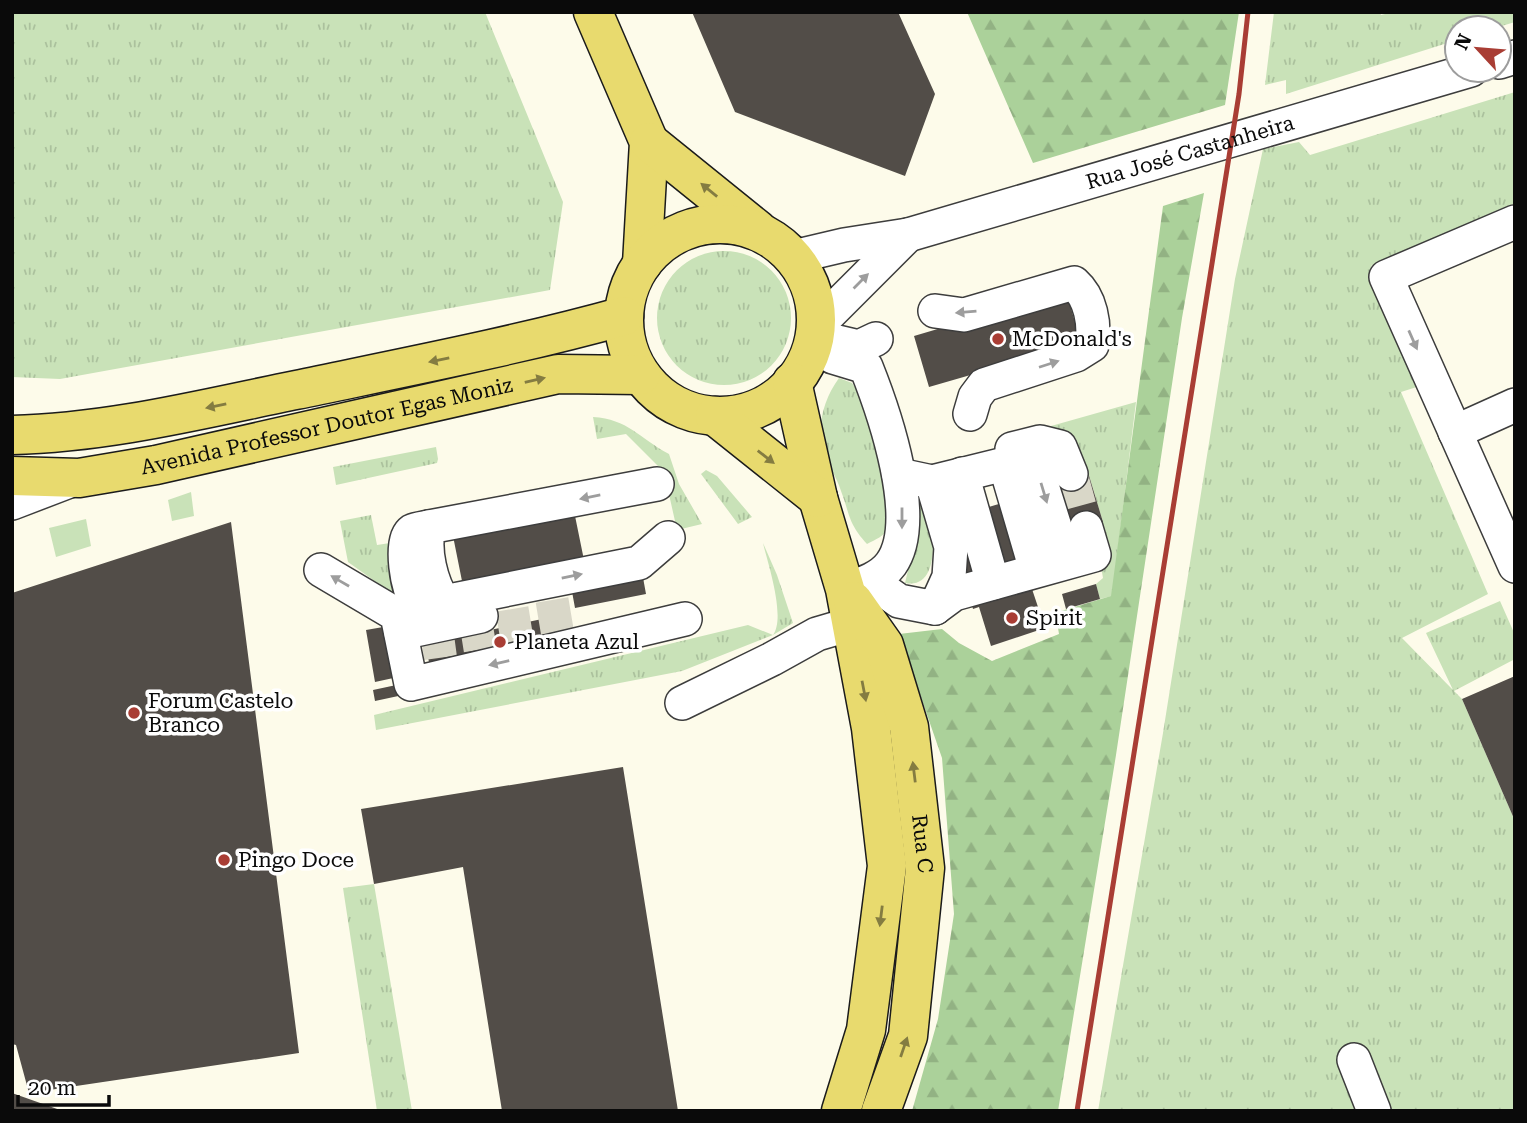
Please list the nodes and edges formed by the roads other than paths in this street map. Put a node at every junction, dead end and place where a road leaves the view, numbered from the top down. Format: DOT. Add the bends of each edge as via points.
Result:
graph roads {
  1 [pos="593,12"];
  2 [pos="1443,78"];
  3 [pos="649,142"];
  4 [pos="1515,222"];
  5 [pos="762,234"];
  6 [pos="908,234"];
  7 [pos="793,257"];
  8 [pos="642,264"];
  9 [pos="935,311"];
  10 [pos="624,316"];
  11 [pos="814,336"];
  12 [pos="641,374"];
  13 [pos="792,382"];
  14 [pos="1515,405"];
  15 [pos="970,414"];
  16 [pos="715,416"];
  17 [pos="1455,432"];
  18 [pos="12,435"];
  19 [pos="1071,474"];
  20 [pos="899,475"];
  21 [pos="12,476"];
  22 [pos="79,478"];
  23 [pos="947,478"];
  24 [pos="657,484"];
  25 [pos="818,498"];
  26 [pos="12,503"];
  27 [pos="1086,528"];
  28 [pos="668,538"];
  29 [pos="1051,566"];
  30 [pos="1515,566"];
  31 [pos="321,570"];
  32 [pos="993,583"];
  33 [pos="855,598"];
  34 [pos="552,600"];
  35 [pos="935,608"];
  36 [pos="685,619"];
  37 [pos="401,633"];
  38 [pos="682,703"];
  39 [pos="1354,1060"];
  40 [pos="841,1111"];
  41 [pos="881,1111"];
  42 [pos="1374,1111"];
  1 -- 3 [label="main road"];
  2 -- 6 [label="street, Rua José Castanheira"];
  5 -- 3 [label="main road, one-way"];
  3 -- 8 [label="main road"];
  4 -- 17 [label="street, one-way" via="1386,277"];
  5 -- 7 [label="main road"];
  5 -- 8 [label="main road" via="726,224 689,229 658,247"];
  6 -- 7 [label="street, Rua José Castanheira"];
  11 -- 6 [label="street, Rua José Castanheira, one-way"];
  7 -- 11 [label="main road" via="810,288"];
  8 -- 10 [label="main road" via="627,296"];
  15 -- 9 [label="street, one-way" via="984,385 1076,355 1092,345 1094,327 1084,292 1074,283 964,314"];
  10 -- 12 [label="main road" via="629,351"];
  10 -- 18 [label="main road, Avenida Professor Doutor Egas Moniz, one-way" via="543,338 148,421"];
  11 -- 13 [label="main road" via="806,361"];
  11 -- 20 [label="street" via="833,356 871,353 890,407"];
  12 -- 16 [label="main road" via="678,406"];
  22 -- 12 [label="main road, Avenida Professor Doutor Egas Moniz, one-way" via="156,466 558,374"];
  13 -- 16 [label="main road" via="767,403"];
  13 -- 25 [label="main road, Rua C"];
  14 -- 17 [label="street"];
  16 -- 25 [label="main road, one-way"];
  17 -- 30 [label="street"];
  19 -- 23 [label="street" via="1060,447 1040,442 950,470"];
  20 -- 23 [label="street"];
  20 -- 33 [label="street, one-way" via="900,544 890,565"];
  21 -- 22 [label="main road, Avenida Professor Doutor Egas Moniz"];
  22 -- 26 [label="street"];
  23 -- 29 [label="street, one-way" via="1033,457"];
  23 -- 32 [label="street"];
  23 -- 35 [label="street" via="949,577"];
  24 -- 28 [label="street, one-way" via="429,527 426,539 436,590 444,602 639,562"];
  25 -- 33 [label="main road, Rua C"];
  27 -- 29 [label="street" via="1094,555"];
  29 -- 32 [label="street"];
  37 -- 31 [label="street, one-way" via="397,615"];
  32 -- 35 [label="street" via="954,594"];
  33 -- 35 [label="street"];
  33 -- 38 [label="street" via="817,634"];
  33 -- 40 [label="main road, Rua C, one-way" via="887,866 866,1030"];
  41 -- 33 [label="main road, Rua C, one-way" via="908,1036 925,868 909,727 884,646"];
  34 -- 37 [label="street"];
  36 -- 37 [label="street, one-way" via="411,684"];
  39 -- 42 [label="street"];
}
